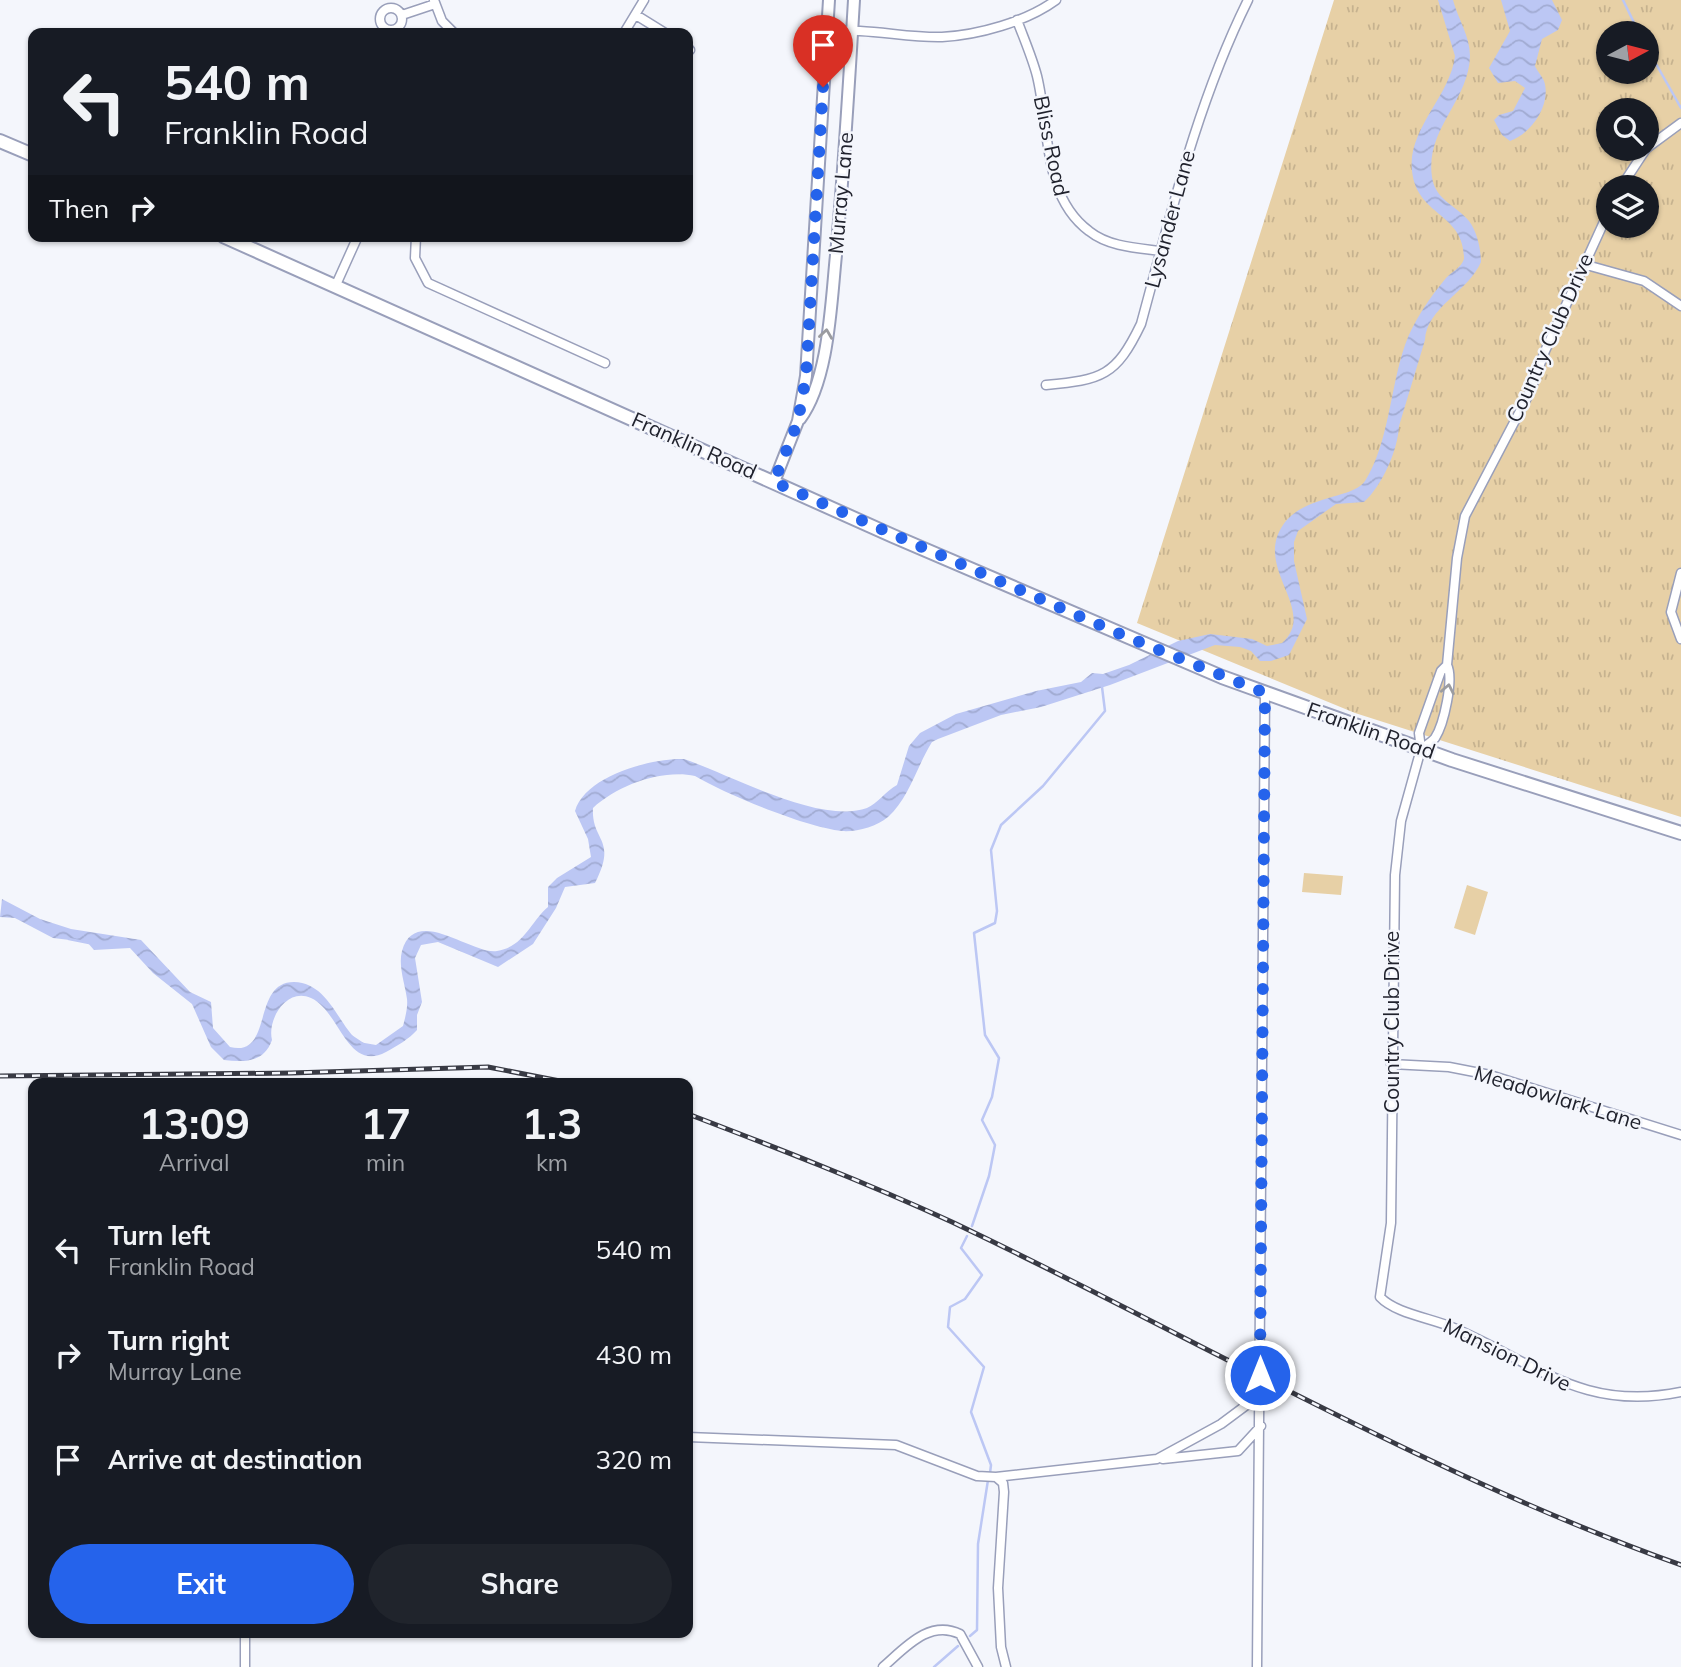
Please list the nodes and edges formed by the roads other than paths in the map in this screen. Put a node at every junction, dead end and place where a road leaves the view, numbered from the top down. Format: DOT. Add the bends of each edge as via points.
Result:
graph roads {
  1 [pos="644,0"];
  2 [pos="829,0"];
  3 [pos="854,0"];
  4 [pos="1056,0"];
  5 [pos="1248,0"];
  6 [pos="434,2"];
  7 [pos="402,15"];
  8 [pos="636,15"];
  9 [pos="1017,20"];
  10 [pos="449,28"];
  11 [pos="627,28"];
  12 [pos="657,28"];
  13 [pos="852,29"];
  14 [pos="827,32"];
  15 [pos="1679,124"];
  16 [pos="1659,139"];
  17 [pos="0,141"];
  18 [pos="28,153"];
  19 [pos="1596,237"];
  20 [pos="236,242"];
  21 [pos="355,242"];
  22 [pos="416,242"];
  23 [pos="1161,251"];
  24 [pos="1583,264"];
  25 [pos="335,286"];
  26 [pos="1681,306"];
  27 [pos="606,363"];
  28 [pos="1046,385"];
  29 [pos="798,421"];
  30 [pos="774,482"];
  31 [pos="1681,573"];
  32 [pos="1681,639"];
  33 [pos="1447,664"];
  34 [pos="1265,693"];
  35 [pos="1421,749"];
  36 [pos="1681,833"];
  37 [pos="1391,1064"];
  38 [pos="1681,1135"];
  39 [pos="1380,1297"];
  40 [pos="1681,1392"];
  41 [pos="1260,1395"];
  42 [pos="1261,1426"];
  43 [pos="693,1437"];
  44 [pos="1157,1459"];
  45 [pos="996,1477"];
  46 [pos="245,1638"];
  47 [pos="245,1667"];
  48 [pos="883,1667"];
  49 [pos="978,1667"];
  50 [pos="1006,1667"];
  51 [pos="1257,1667"];
  1 -- 8 [label="street"];
  2 -- 14 [label="main road, Murray Lane"];
  3 -- 13 [label="main road, Murray Lane"];
  4 -- 9 [label="street"];
  5 -- 23 [label="street, Lysander Lane" via="1197,120"];
  6 -- 7 [label="street"];
  6 -- 10 [label="street"];
  8 -- 11 [label="street"];
  8 -- 12 [label="street"];
  9 -- 13 [label="street" via="942,37"];
  9 -- 23 [label="street, Bliss Road" via="1037,75 1064,207 1091,233 1118,245"];
  13 -- 14 [label="street"];
  29 -- 13 [label="main road, Murray Lane, one-way" via="809,407 825,343 845,154"];
  14 -- 29 [label="main road, Murray Lane" via="806,376"];
  15 -- 16 [label="street"];
  17 -- 18 [label="main road"];
  19 -- 24 [label="street, Country Club Drive"];
  20 -- 25 [label="main road, Franklin Road"];
  21 -- 25 [label="street"];
  22 -- 27 [label="street" via="415,258 428,283"];
  23 -- 28 [label="street, Lysander Lane" via="1141,324 1126,355 1108,373"];
  24 -- 26 [label="street" via="1644,281"];
  24 -- 33 [label="street, Country Club Drive" via="1530,392 1465,516"];
  25 -- 30 [label="main road, Franklin Road"];
  29 -- 30 [label="main road, Murray Lane"];
  30 -- 34 [label="main road, Franklin Road"];
  31 -- 32 [label="street" via="1671,613"];
  33 -- 35 [label="street, Country Club Drive" via="1419,733"];
  35 -- 33 [label="street, Country Club Drive, one-way" via="1435,738 1443,712 1451,681"];
  34 -- 35 [label="main road, Franklin Road"];
  34 -- 41 [label="street"];
  35 -- 36 [label="main road, Franklin Road"];
  35 -- 37 [label="street, Country Club Drive" via="1403,812 1395,867"];
  37 -- 38 [label="street, Meadowlark Lane" via="1490,1075"];
  37 -- 39 [label="street, Country Club Drive" via="1391,1231"];
  39 -- 40 [label="street, Mansion Drive" via="1462,1331 1578,1389 1633,1398"];
  41 -- 42 [label="street"];
  41 -- 44 [label="street" via="1221,1424"];
  42 -- 44 [label="street" via="1238,1451"];
  42 -- 51 [label="street"];
  43 -- 45 [label="street" via="896,1445 977,1476"];
  44 -- 45 [label="street"];
  45 -- 50 [label="street" via="1004,1492 998,1588"];
  46 -- 47 [label="street"];
  48 -- 49 [label="street" via="940,1628 960,1634"];
}
